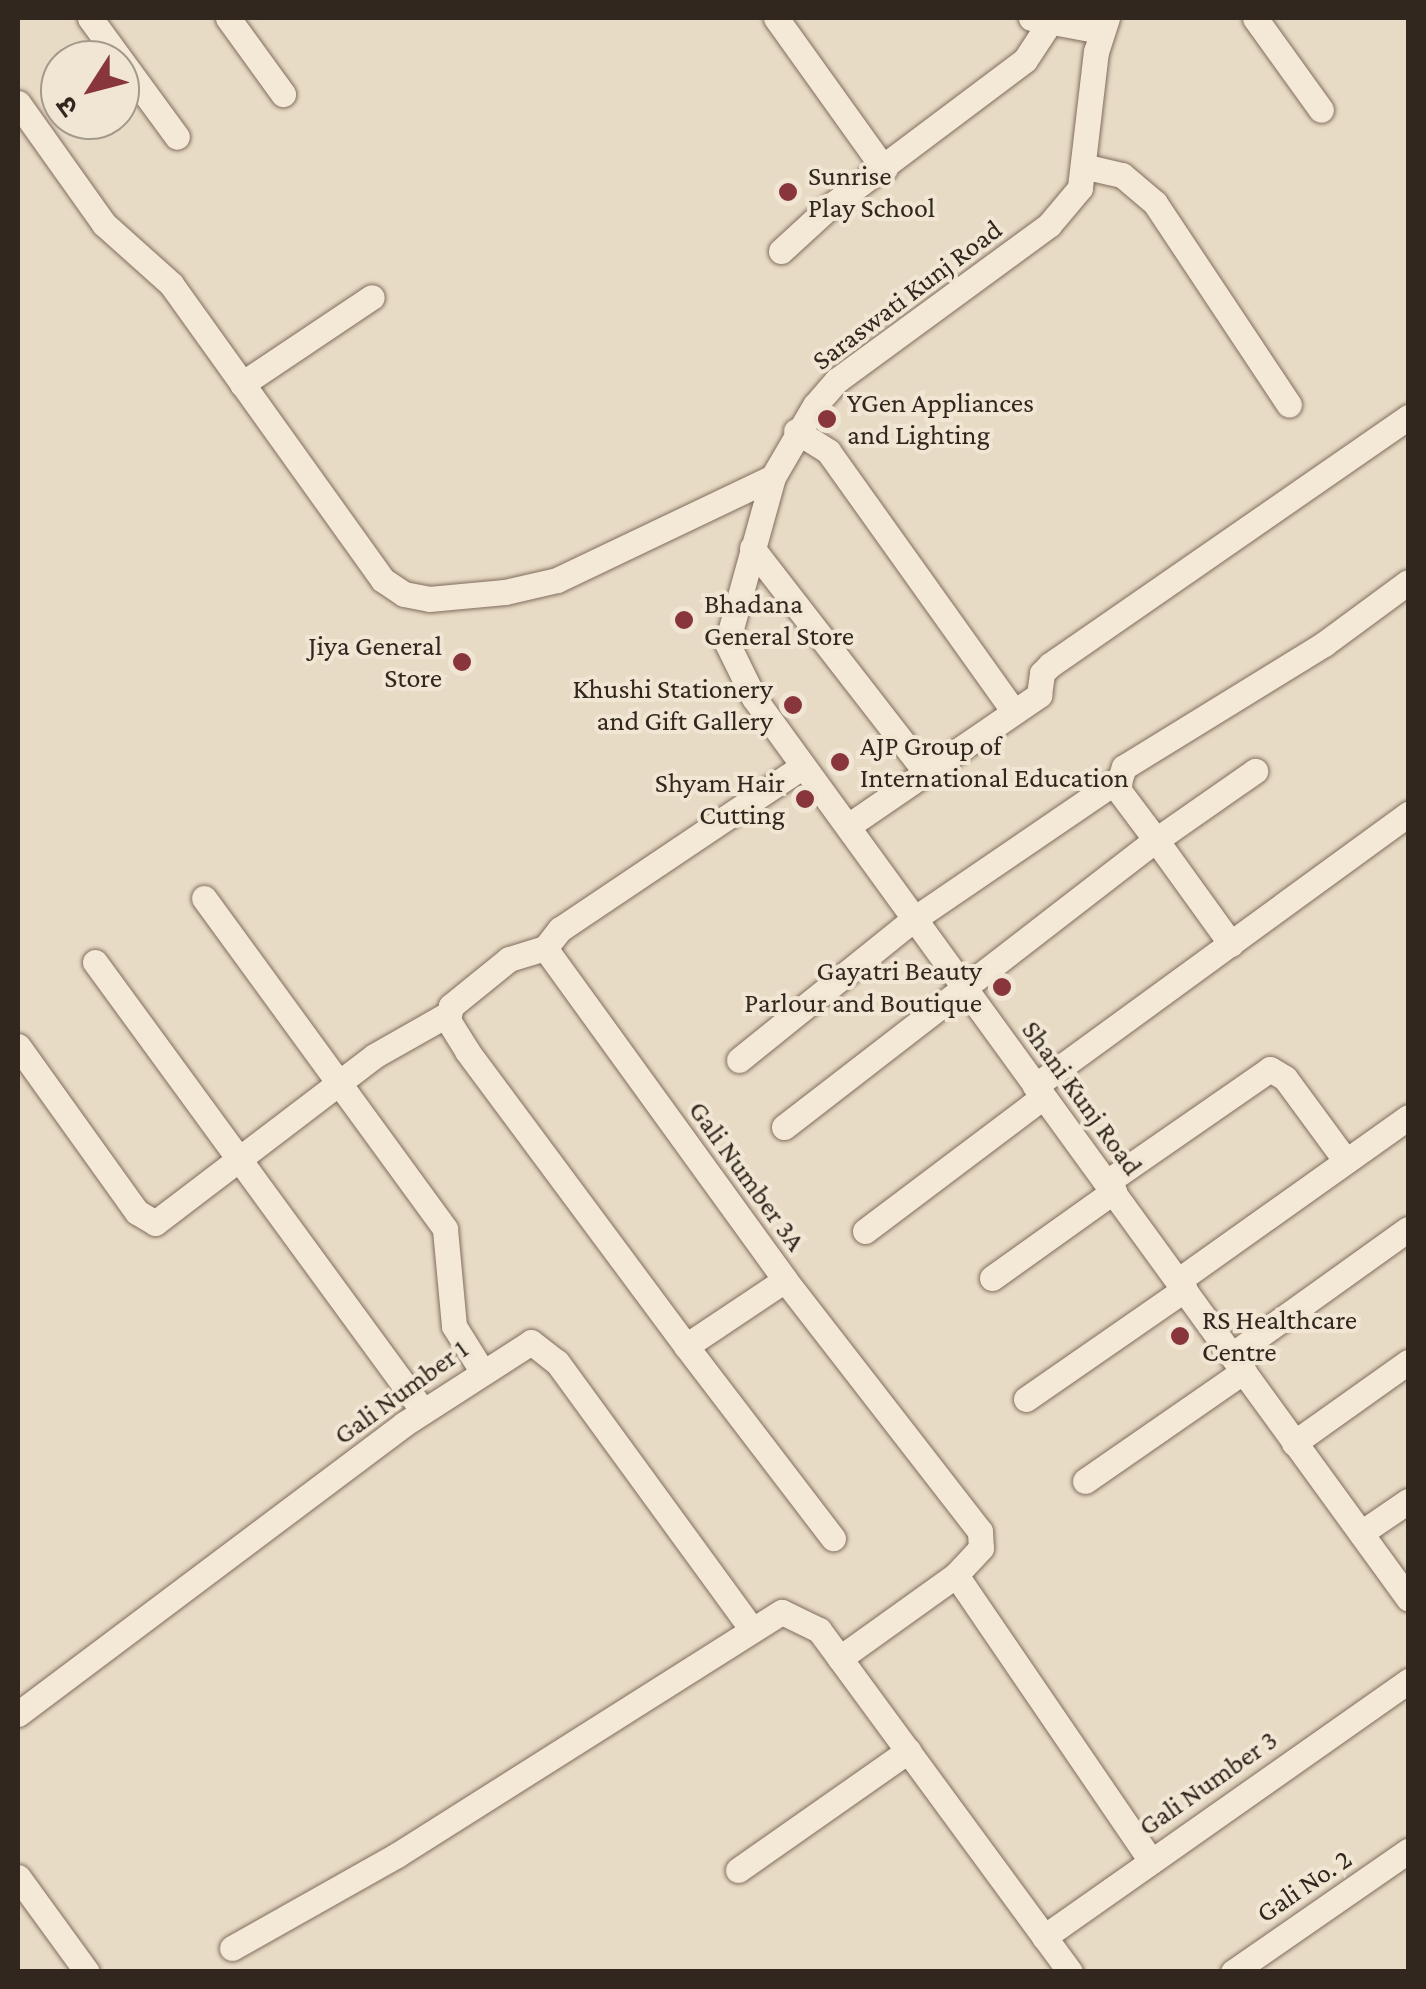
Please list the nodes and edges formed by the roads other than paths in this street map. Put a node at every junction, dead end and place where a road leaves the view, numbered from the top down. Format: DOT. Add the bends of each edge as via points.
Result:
graph roads {
  1 [pos="90,18"];
  2 [pos="228,18"];
  3 [pos="776,18"];
  4 [pos="1255,18"];
  5 [pos="1039,21"];
  6 [pos="1104,24"];
  7 [pos="283,94"];
  8 [pos="18,103"];
  9 [pos="1321,110"];
  10 [pos="177,137"];
  11 [pos="1087,167"];
  12 [pos="884,169"];
  13 [pos="781,252"];
  14 [pos="372,297"];
  15 [pos="242,384"];
  16 [pos="1289,405"];
  17 [pos="1408,417"];
  18 [pos="796,431"];
  19 [pos="773,478"];
  20 [pos="752,548"];
  21 [pos="1408,582"];
  22 [pos="729,625"];
  23 [pos="1014,712"];
  24 [pos="803,766"];
  25 [pos="1256,771"];
  26 [pos="926,772"];
  27 [pos="1116,781"];
  28 [pos="1408,814"];
  29 [pos="848,826"];
  30 [pos="1156,840"];
  31 [pos="204,898"];
  32 [pos="914,919"];
  33 [pos="1230,944"];
  34 [pos="546,948"];
  35 [pos="95,962"];
  36 [pos="963,987"];
  37 [pos="448,1014"];
  38 [pos="18,1046"];
  39 [pos="739,1060"];
  40 [pos="336,1084"];
  41 [pos="1039,1091"];
  42 [pos="1408,1118"];
  43 [pos="784,1127"];
  44 [pos="1346,1161"];
  45 [pos="240,1162"];
  46 [pos="1110,1187"];
  47 [pos="1408,1228"];
  48 [pos="865,1231"];
  49 [pos="992,1278"];
  50 [pos="785,1280"];
  51 [pos="1182,1284"];
  52 [pos="686,1346"];
  53 [pos="1408,1362"];
  54 [pos="1238,1363"];
  55 [pos="482,1371"];
  56 [pos="1026,1398"];
  57 [pos="423,1411"];
  58 [pos="1294,1443"];
  59 [pos="1084,1482"];
  60 [pos="1408,1501"];
  61 [pos="1361,1534"];
  62 [pos="832,1538"];
  63 [pos="956,1575"];
  64 [pos="1408,1598"];
  65 [pos="752,1628"];
  66 [pos="840,1658"];
  67 [pos="1408,1681"];
  68 [pos="18,1714"];
  69 [pos="908,1751"];
  70 [pos="1408,1851"];
  71 [pos="1150,1860"];
  72 [pos="738,1870"];
  73 [pos="18,1878"];
  74 [pos="1044,1936"];
  75 [pos="232,1948"];
  76 [pos="87,1972"];
  77 [pos="1070,1972"];
  78 [pos="1233,1972"];
  1 -- 10 [label="street"];
  2 -- 7 [label="street"];
  3 -- 12 [label="street"];
  4 -- 9 [label="street"];
  5 -- 6 [label="street"];
  5 -- 12 [label="street" via="1032,53"];
  6 -- 11 [label="street, Saraswati Kunj Road"];
  8 -- 15 [label="street" via="104,224 170,284"];
  11 -- 16 [label="street" via="1122,175 1155,204"];
  11 -- 18 [label="street, Saraswati Kunj Road" via="1080,188 1049,225 837,380"];
  12 -- 13 [label="street"];
  14 -- 15 [label="street"];
  15 -- 19 [label="street" via="383,580 417,598 505,592 558,580"];
  17 -- 23 [label="street" via="1050,665 1040,677 1042,692"];
  18 -- 19 [label="street, Saraswati Kunj Road"];
  18 -- 23 [label="street" via="828,451"];
  19 -- 20 [label="street, Saraswati Kunj Road"];
  20 -- 22 [label="street, Saraswati Kunj Road"];
  20 -- 26 [label="street"];
  21 -- 27 [label="street" via="1324,644 1133,760"];
  22 -- 24 [label="street, Shani Kunj Road" via="732,662"];
  23 -- 26 [label="street"];
  24 -- 29 [label="street, Shani Kunj Road"];
  24 -- 34 [label="street" via="560,930"];
  25 -- 30 [label="street"];
  26 -- 29 [label="street"];
  27 -- 30 [label="street"];
  27 -- 32 [label="street"];
  28 -- 33 [label="street"];
  29 -- 32 [label="street, Shani Kunj Road"];
  30 -- 33 [label="street"];
  30 -- 36 [label="street"];
  31 -- 40 [label="street"];
  32 -- 36 [label="street, Shani Kunj Road"];
  32 -- 39 [label="street"];
  33 -- 41 [label="street"];
  34 -- 37 [label="street" via="509,959"];
  34 -- 50 [label="street, Gali Number 3A"];
  35 -- 45 [label="street"];
  36 -- 41 [label="street, Shani Kunj Road"];
  36 -- 43 [label="street"];
  37 -- 40 [label="street"];
  37 -- 52 [label="street" via="476,1064"];
  38 -- 45 [label="street" via="149,1222 169,1216"];
  40 -- 45 [label="street"];
  40 -- 55 [label="street" via="446,1229 454,1326"];
  41 -- 46 [label="street, Shani Kunj Road"];
  41 -- 48 [label="street"];
  42 -- 44 [label="street"];
  44 -- 46 [label="street" via="1285,1078 1270,1069"];
  44 -- 51 [label="street"];
  45 -- 57 [label="street"];
  46 -- 49 [label="street"];
  46 -- 51 [label="street, Shani Kunj Road"];
  47 -- 54 [label="street"];
  50 -- 52 [label="street"];
  50 -- 63 [label="street, Gali Number 3A" via="980,1531 981,1548"];
  51 -- 54 [label="street, Shani Kunj Road"];
  51 -- 56 [label="street"];
  52 -- 62 [label="street"];
  53 -- 58 [label="street"];
  54 -- 58 [label="street, Shani Kunj Road"];
  54 -- 59 [label="street"];
  55 -- 57 [label="street, Gali Number 1"];
  55 -- 65 [label="street, Gali Number 1" via="521,1344 548,1352"];
  57 -- 68 [label="street, Gali Number 1"];
  58 -- 61 [label="street, Shani Kunj Road"];
  60 -- 61 [label="street"];
  61 -- 64 [label="street, Shani Kunj Road"];
  63 -- 66 [label="street, Gali Number 3A"];
  63 -- 71 [label="street"];
  65 -- 66 [label="street" via="782,1612 796,1614"];
  65 -- 75 [label="street" via="552,1760"];
  66 -- 69 [label="street"];
  67 -- 71 [label="street, Gali Number 3"];
  69 -- 72 [label="street"];
  69 -- 74 [label="street"];
  70 -- 78 [label="street, Gali No. 2"];
  71 -- 74 [label="street, Gali Number 3"];
  73 -- 76 [label="street"];
  74 -- 77 [label="street"];
}
